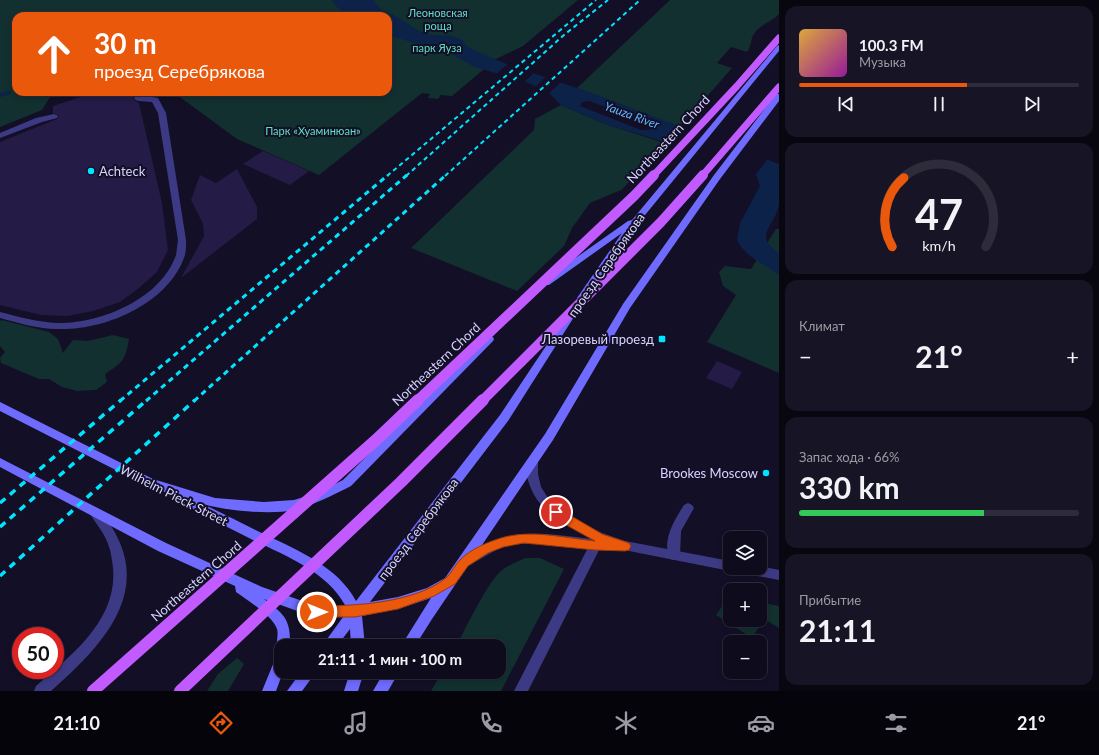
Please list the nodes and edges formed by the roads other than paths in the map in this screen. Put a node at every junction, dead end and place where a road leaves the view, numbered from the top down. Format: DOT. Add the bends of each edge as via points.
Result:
graph roads {
  1 [pos="779,38"];
  2 [pos="779,47"];
  3 [pos="779,87"];
  4 [pos="779,96"];
  5 [pos="138,99"];
  6 [pos="54,116"];
  7 [pos="0,136"];
  8 [pos="638,218"];
  9 [pos="0,315"];
  10 [pos="0,406"];
  11 [pos="0,462"];
  12 [pos="532,462"];
  13 [pos="149,482"];
  14 [pos="688,508"];
  15 [pos="95,512"];
  16 [pos="595,546"];
  17 [pos="625,546"];
  18 [pos="674,555"];
  19 [pos="464,562"];
  20 [pos="723,565"];
  21 [pos="219,573"];
  22 [pos="767,573"];
  23 [pos="779,575"];
  24 [pos="451,581"];
  25 [pos="355,611"];
  26 [pos="283,639"];
  27 [pos="334,639"];
  28 [pos="357,639"];
  29 [pos="413,639"];
  30 [pos="274,678"];
  31 [pos="303,679"];
  32 [pos="356,679"];
  33 [pos="388,679"];
  34 [pos="41,691"];
  35 [pos="92,691"];
  36 [pos="180,691"];
  37 [pos="269,691"];
  38 [pos="294,691"];
  39 [pos="352,691"];
  40 [pos="380,691"];
  41 [pos="521,691"];
  1 -- 35 [label="main road, Northeastern Chord, bridge" via="634,196 376,440"];
  2 -- 8 [label="main road, проезд Серебрякова"];
  3 -- 36 [label="main road, bridge" via="655,228 401,482"];
  4 -- 12 [label="main road" via="717,177 626,306 549,438"];
  5 -- 9 [label="street" via="155,100 162,113 182,240 180,257 170,275 128,310 96,321 66,326 33,324"];
  6 -- 7 [label="street"];
  8 -- 13 [label="main road" via="538,289 347,483 321,496 294,505 264,507 215,503"];
  8 -- 25 [label="main road, проезд Серебрякова" via="603,266 504,418"];
  10 -- 13 [label="main road, Wilhelm Pieck Street"];
  11 -- 15 [label="main road"];
  12 -- 17 [label="street" via="536,488 546,504 562,517 598,537"];
  12 -- 19 [label="main road"];
  13 -- 25 [label="main road, Wilhelm Pieck Street" via="303,559 326,575 346,594"];
  14 -- 18 [label="street" via="674,531"];
  15 -- 21 [label="main road"];
  15 -- 34 [label="street" via="113,541 120,569 118,596 106,625 80,656"];
  16 -- 17 [label="street"];
  16 -- 19 [label="street" via="524,538 503,542"];
  16 -- 41 [label="street"];
  17 -- 18 [label="street"];
  18 -- 20 [label="street"];
  19 -- 24 [label="main road"];
  21 -- 25 [label="main road" via="258,591 317,612"];
  21 -- 26 [label="main road" via="278,618 284,631"];
  22 -- 23 [label="street"];
  24 -- 25 [label="main road" via="430,593 398,603"];
  24 -- 29 [label="main road"];
  25 -- 27 [label="main road, проезд Серебрякова"];
  25 -- 28 [label="main road, Wilhelm Pieck Street"];
  30 -- 37 [label="main road"];
  31 -- 38 [label="main road"];
  32 -- 39 [label="main road"];
  33 -- 40 [label="main road"];
}
